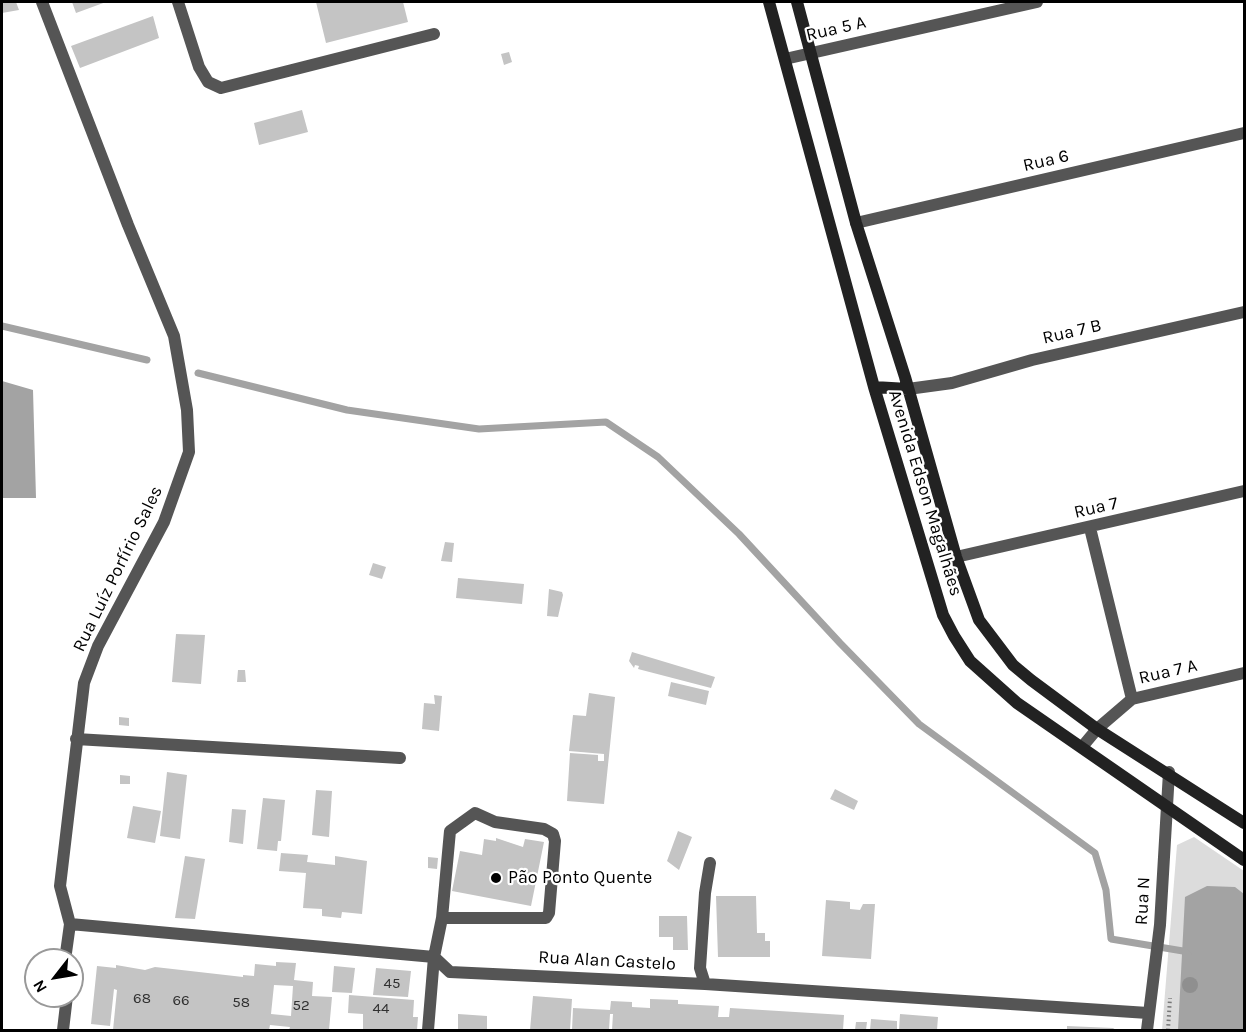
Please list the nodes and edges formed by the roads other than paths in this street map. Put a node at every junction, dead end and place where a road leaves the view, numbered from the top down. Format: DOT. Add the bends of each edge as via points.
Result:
graph roads {
  1 [pos="42,2"];
  2 [pos="178,2"];
  3 [pos="769,2"];
  4 [pos="797,2"];
  5 [pos="1036,2"];
  6 [pos="434,34"];
  7 [pos="812,53"];
  8 [pos="785,59"];
  9 [pos="1245,133"];
  10 [pos="856,223"];
  11 [pos="1245,312"];
  12 [pos="874,387"];
  13 [pos="908,389"];
  14 [pos="1245,491"];
  15 [pos="1090,528"];
  16 [pos="956,558"];
  17 [pos="1245,673"];
  18 [pos="1132,699"];
  19 [pos="1097,729"];
  20 [pos="76,739"];
  21 [pos="1082,747"];
  22 [pos="400,758"];
  23 [pos="1169,772"];
  24 [pos="1166,807"];
  25 [pos="1245,823"];
  26 [pos="1245,860"];
  27 [pos="710,862"];
  28 [pos="442,918"];
  29 [pos="70,924"];
  30 [pos="67,948"];
  31 [pos="434,957"];
  32 [pos="705,984"];
  33 [pos="66,1008"];
  34 [pos="1148,1013"];
  35 [pos="63,1030"];
  36 [pos="428,1030"];
  37 [pos="1147,1030"];
  1 -- 20 [label="street, Rua Luíz Porfírio Sales" via="174,336 188,410 189,452 177,490 98,646 84,683"];
  2 -- 6 [label="street" via="199,67 208,82 221,88"];
  3 -- 8 [label="street, Avenida Edson Magalhães"];
  4 -- 7 [label="street, Avenida Edson Magalhães"];
  5 -- 7 [label="street, Rua 5 A"];
  7 -- 8 [label="street, Rua 5 A"];
  7 -- 10 [label="street, Avenida Edson Magalhães"];
  8 -- 12 [label="street, Avenida Edson Magalhães"];
  9 -- 10 [label="street, Rua 6"];
  10 -- 13 [label="street, Avenida Edson Magalhães"];
  11 -- 13 [label="street, Rua 7 B" via="1032,360 952,383"];
  12 -- 13 [label="street"];
  12 -- 21 [label="street, Avenida Edson Magalhães" via="943,615 954,636 970,661 1017,703"];
  13 -- 16 [label="street, Avenida Edson Magalhães"];
  14 -- 15 [label="street, Rua 7"];
  15 -- 16 [label="street, Rua 7"];
  15 -- 18 [label="street"];
  16 -- 19 [label="street, Avenida Edson Magalhães" via="970,599 990,638 1013,665"];
  17 -- 18 [label="street, Rua 7 A"];
  18 -- 19 [label="street, Rua 7 A"];
  19 -- 21 [label="street, Rua 7 A"];
  19 -- 23 [label="street, Avenida Edson Magalhães"];
  20 -- 22 [label="street"];
  20 -- 29 [label="street, Rua Luíz Porfírio Sales" via="60,886"];
  21 -- 24 [label="street, Avenida Edson Magalhães"];
  23 -- 24 [label="street, Rua N"];
  23 -- 25 [label="street, Avenida Edson Magalhães"];
  24 -- 26 [label="street, Avenida Edson Magalhães"];
  24 -- 34 [label="street, Rua N" via="1160,925"];
  27 -- 32 [label="street" via="700,968"];
  28 -- 28 [label="street" via="450,831 466,817 475,813 495,822 544,829 553,834 546,918"];
  28 -- 31 [label="street"];
  29 -- 30 [label="street, Rua Luíz Porfírio Sales"];
  29 -- 31 [label="street, Rua Alan Castelo"];
  31 -- 32 [label="street, Rua Alan Castelo" via="450,972"];
  31 -- 36 [label="street"];
  32 -- 34 [label="street, Rua Alan Castelo"];
  33 -- 35 [label="street"];
  34 -- 37 [label="street, Rua N"];
}
